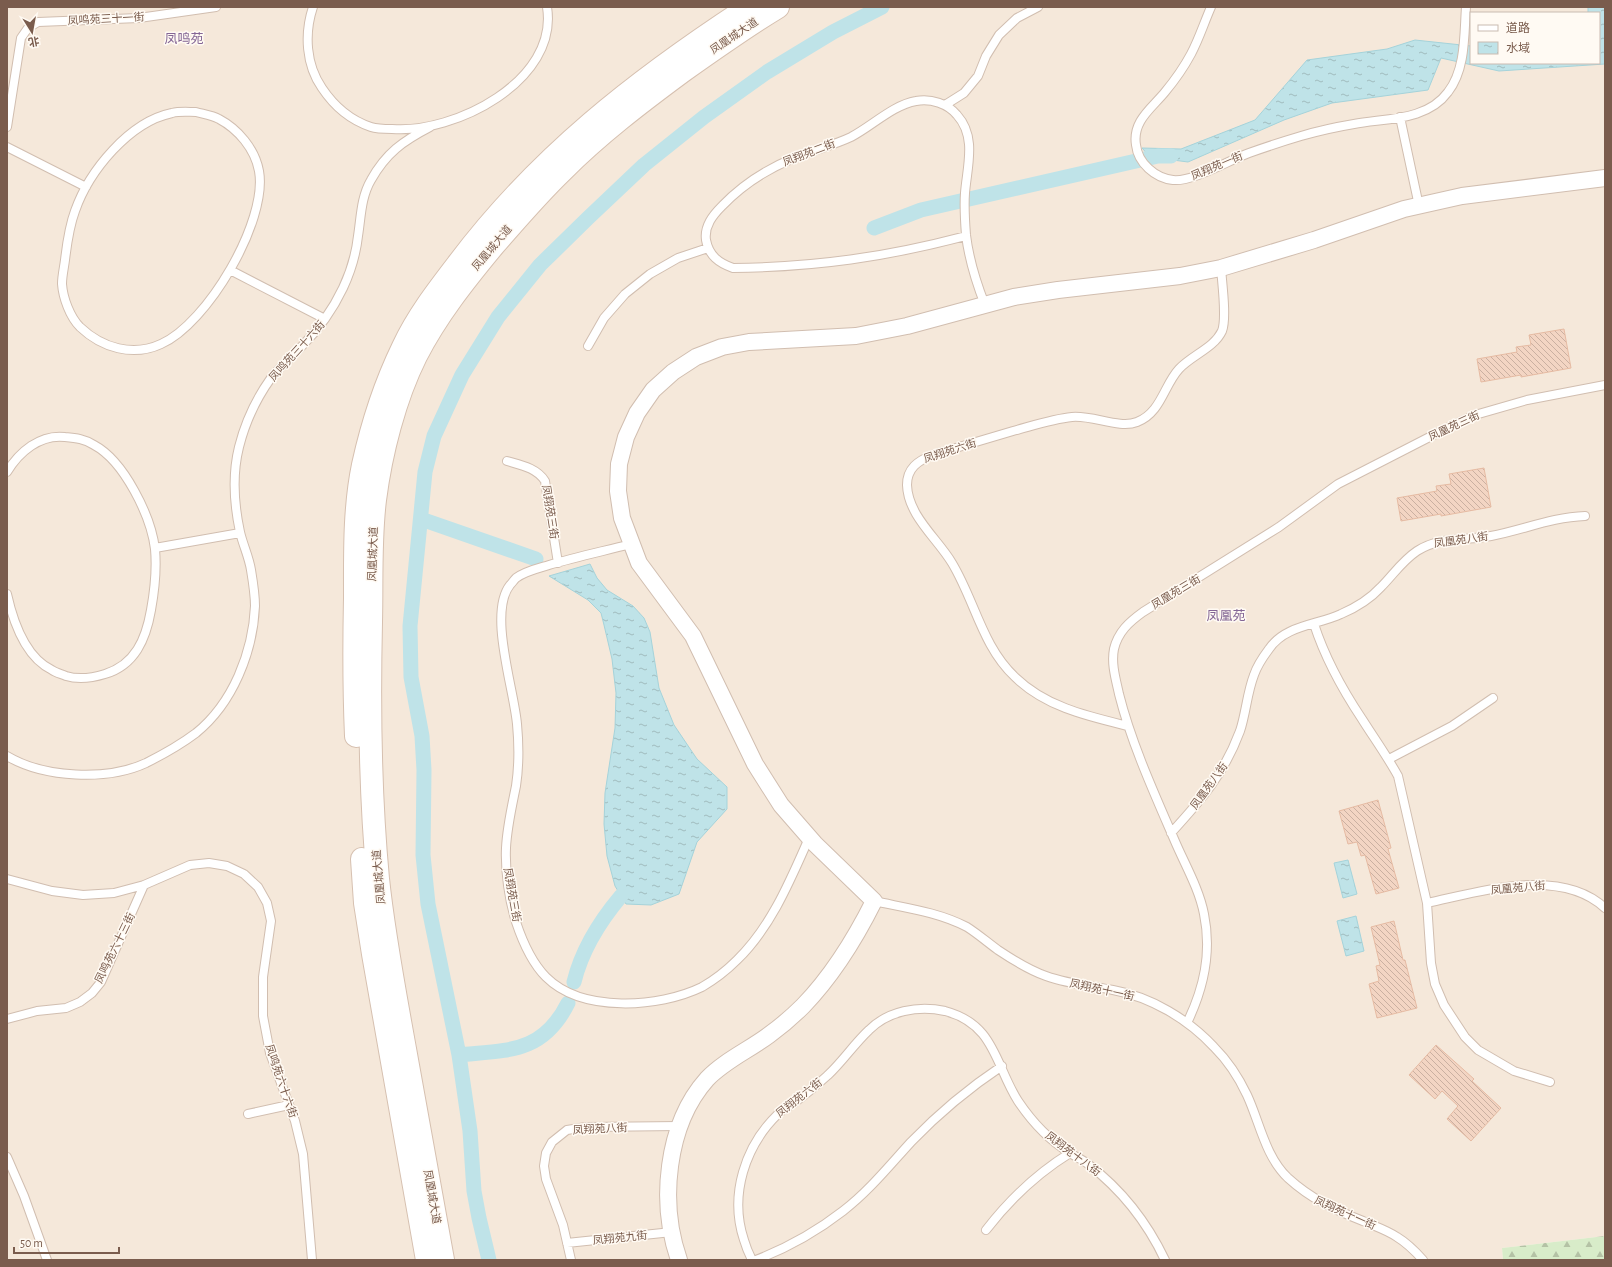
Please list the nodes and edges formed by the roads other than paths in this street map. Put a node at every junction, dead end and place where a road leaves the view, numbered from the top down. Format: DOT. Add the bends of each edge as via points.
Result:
graph roads {
  1 [pos="216,7"];
  2 [pos="313,7"];
  3 [pos="547,7"];
  4 [pos="749,7"];
  5 [pos="778,7"];
  6 [pos="1038,7"];
  7 [pos="1211,7"];
  8 [pos="1466,7"];
  9 [pos="945,105"];
  10 [pos="1400,117"];
  11 [pos="7,127"];
  12 [pos="430,127"];
  13 [pos="7,147"];
  14 [pos="1605,178"];
  15 [pos="86,187"];
  16 [pos="1419,206"];
  17 [pos="966,236"];
  18 [pos="708,248"];
  19 [pos="1221,268"];
  20 [pos="230,270"];
  21 [pos="985,305"];
  22 [pos="325,319"];
  23 [pos="588,346"];
  24 [pos="1605,385"];
  25 [pos="507,461"];
  26 [pos="7,472"];
  27 [pos="1585,516"];
  28 [pos="240,533"];
  29 [pos="631,544"];
  30 [pos="155,548"];
  31 [pos="558,563"];
  32 [pos="7,594"];
  33 [pos="1314,624"];
  34 [pos="1493,698"];
  35 [pos="1128,726"];
  36 [pos="7,756"];
  37 [pos="1389,759"];
  38 [pos="1171,832"];
  39 [pos="809,838"];
  40 [pos="7,879"];
  41 [pos="144,886"];
  42 [pos="874,901"];
  43 [pos="1427,903"];
  44 [pos="1605,908"];
  45 [pos="905,1011"];
  46 [pos="7,1018"];
  47 [pos="1187,1023"];
  48 [pos="1002,1066"];
  49 [pos="1550,1082"];
  50 [pos="289,1105"];
  51 [pos="248,1114"];
  52 [pos="680,1126"];
  53 [pos="1070,1153"];
  54 [pos="7,1157"];
  55 [pos="986,1230"];
  56 [pos="672,1232"];
  57 [pos="567,1244"];
  58 [pos="47,1260"];
  59 [pos="312,1260"];
  60 [pos="427,1260"];
  61 [pos="443,1260"];
  62 [pos="571,1260"];
  63 [pos="679,1260"];
  64 [pos="752,1260"];
  65 [pos="756,1260"];
  66 [pos="1165,1260"];
  67 [pos="1423,1260"];
  1 -- 11 [label="lane, 凤鸣苑三十一街" via="139,18 38,22 28,28 21,38"];
  2 -- 12 [label="lane" via="307,32 309,57 316,80 330,101 349,117 372,128 401,130"];
  3 -- 12 [label="lane" via="546,34 538,56 526,74 509,90 485,106 458,119"];
  4 -- 60 [label="main road, 凤凰城大道" via="694,44 591,122 538,171 498,213 428,304 404,346 374,423 363,466 355,552 354,696 361,842 365,903"];
  5 -- 61 [label="main road, 凤凰城大道" via="649,96 563,169 521,213 451,298 431,329 414,360 392,421 381,462 375,502 370,665 378,879 398,1009"];
  6 -- 9 [label="lane" via="1017,18 999,35 978,76 964,93"];
  7 -- 10 [label="lane, 凤翔苑一街" via="1191,54 1179,74 1141,119 1136,132 1136,145 1142,160 1148,169 1160,177 1186,179 1249,153 1300,136"];
  8 -- 10 [label="lane, 凤翔苑一街" via="1462,54 1457,76 1451,87 1435,105 1418,114"];
  9 -- 17 [label="lane" via="957,115 965,127 969,140 970,155 964,200"];
  9 -- 18 [label="lane, 凤翔苑二街" via="918,100 904,104 850,137 795,157 759,176 742,187 713,215 707,225"];
  10 -- 16 [label="lane"];
  12 -- 22 [label="lane, 凤鸣苑三十六街" via="406,140 385,158 370,181 361,207 359,235 350,270 338,298"];
  13 -- 15 [label="lane"];
  14 -- 16 [label="street" via="1462,196"];
  15 -- 20 [label="lane" via="104,160 126,138 151,120 173,113 196,112 218,118 242,138 251,150 259,171 260,194 247,235"];
  15 -- 20 [label="lane" via="75,210 68,236 62,284 67,306 79,326 96,340 117,349 140,350 162,344 181,332 195,318"];
  16 -- 19 [label="street"];
  17 -- 18 [label="lane" via="851,261 773,268 733,268 722,265"];
  17 -- 21 [label="lane" via="974,275"];
  18 -- 23 [label="lane" via="678,258 637,284 604,318"];
  19 -- 21 [label="street" via="1180,276 1058,290"];
  19 -- 35 [label="lane, 凤翔苑六街" via="1224,306 1222,330 1211,345 1179,369 1150,415 1129,425 1087,417 1041,423 932,455 918,461 908,477 909,496 917,515 951,562 966,588 988,642 1002,663 1035,692 1061,707 1077,714"];
  20 -- 22 [label="lane"];
  21 -- 29 [label="street" via="907,326 856,336 749,342 722,347 696,357 673,372 653,390 637,413 626,437 619,464 618,491 622,518"];
  22 -- 28 [label="lane, 凤鸣苑三十六街" via="271,379 246,424 238,449 235,475 235,501"];
  24 -- 35 [label="lane, 凤凰苑三街" via="1527,400 1475,415 1451,426 1338,484 1279,527 1143,612 1127,624 1118,636 1114,650 1116,678"];
  25 -- 31 [label="lane, 凤翔苑三街" via="535,470 545,481"];
  26 -- 30 [label="lane" via="14,460 27,448 43,440 60,436 78,438 95,445 109,456 126,476 139,498"];
  27 -- 33 [label="lane, 凤凰苑八街" via="1567,516 1488,537 1439,541 1428,545 1404,561 1381,588 1365,601 1341,615"];
  28 -- 30 [label="lane"];
  28 -- 36 [label="lane, 凤鸣苑三十六街" via="251,568 255,605 250,641 239,676 220,707 198,732 171,751 141,765 109,773 76,775 43,770"];
  29 -- 31 [label="lane, 凤翔苑三街"];
  29 -- 39 [label="street" via="639,563 693,636 767,785 784,810"];
  30 -- 32 [label="lane" via="156,585 143,642 130,659 113,672 93,678 71,677 51,670 34,657 23,639"];
  31 -- 39 [label="lane, 凤翔苑三街" via="516,578 504,595 501,614 518,733 518,767 506,848 508,880 514,915 521,935 545,976 571,993 589,1000 614,1003 653,1001 702,986 738,960 764,928 786,889"];
  33 -- 37 [label="lane" via="1320,644 1341,686"];
  33 -- 38 [label="lane, 凤凰苑八街" via="1290,631 1270,647 1254,675 1240,729 1222,770 1207,792"];
  34 -- 37 [label="lane" via="1452,726"];
  35 -- 38 [label="lane, 凤凰苑三街"];
  37 -- 43 [label="lane" via="1398,776"];
  38 -- 47 [label="lane, 凤凰苑三街" via="1200,899 1207,934 1204,975"];
  39 -- 42 [label="street"];
  40 -- 41 [label="lane" via="52,891 83,895 114,893"];
  41 -- 46 [label="lane, 凤鸣苑六十三街" via="101,982 92,993 66,1008 30,1012"];
  41 -- 50 [label="lane, 凤鸣苑六十六街" via="190,865 209,863 227,866 244,874 258,887 267,903 271,921 263,977 263,1016 270,1053"];
  42 -- 47 [label="lane, 凤翔苑十一街" via="920,910 952,920 1028,968 1066,982 1115,990 1143,999 1170,1011"];
  42 -- 52 [label="street" via="856,936 832,973 802,1007 774,1031 708,1079 691,1101"];
  43 -- 44 [label="lane, 凤凰苑八街" via="1526,885 1552,885 1586,895"];
  43 -- 49 [label="lane" via="1435,984 1444,1005 1465,1037 1478,1050 1514,1071"];
  45 -- 48 [label="lane, 凤翔苑十八街" via="925,1009 945,1012 964,1019 993,1047"];
  45 -- 64 [label="lane, 凤翔苑六街" via="886,1018 869,1030 828,1075 779,1112 763,1129 742,1171 738,1194 743,1240"];
  47 -- 67 [label="lane, 凤翔苑十一街" via="1215,1047 1233,1070 1247,1096 1269,1152 1287,1177 1310,1197 1397,1237"];
  48 -- 53 [label="lane, 凤翔苑十八街" via="1011,1089 1028,1115 1040,1129"];
  48 -- 65 [label="lane" via="963,1094 937,1117 844,1211 810,1235"];
  50 -- 51 [label="lane"];
  50 -- 59 [label="lane, 凤鸣苑六十六街" via="303,1154"];
  52 -- 56 [label="street" via="669,1178"];
  52 -- 57 [label="lane, 凤翔苑八街" via="568,1130 552,1142 546,1153 544,1166"];
  53 -- 55 [label="lane" via="1038,1174 1006,1205"];
  53 -- 66 [label="lane, 凤翔苑十八街" via="1086,1162 1120,1192 1147,1227"];
  54 -- 58 [label="lane"];
  56 -- 57 [label="lane, 凤翔苑九街"];
  56 -- 63 [label="street"];
  57 -- 62 [label="lane, 凤翔苑八街"];
}
